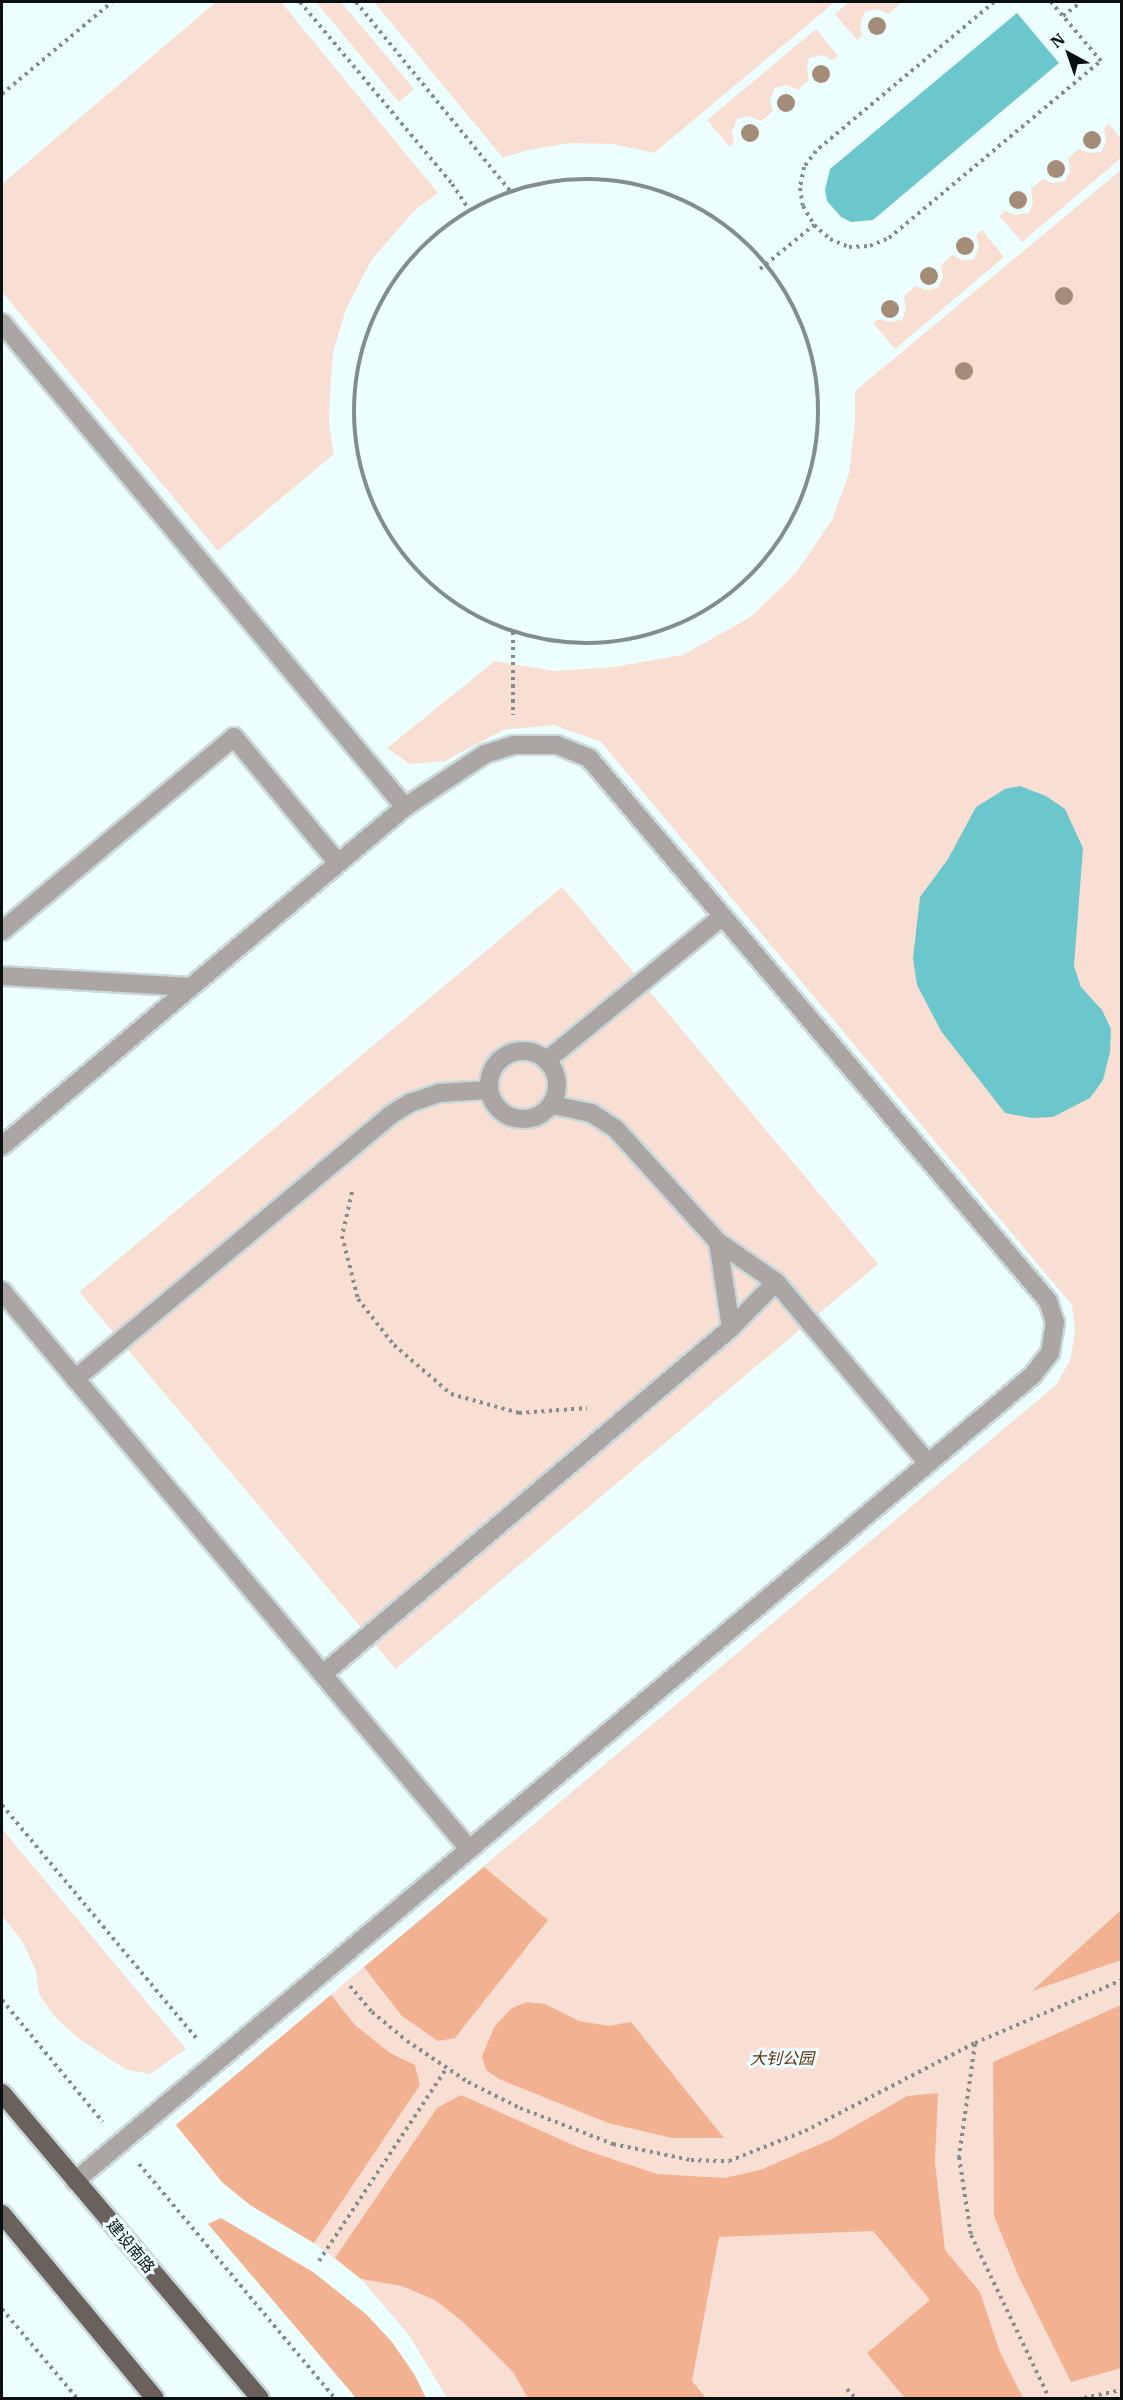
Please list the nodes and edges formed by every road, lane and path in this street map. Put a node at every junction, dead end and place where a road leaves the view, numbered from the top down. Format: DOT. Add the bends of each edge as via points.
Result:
graph roads {
  1 [pos="112,2"];
  2 [pos="300,2"];
  3 [pos="356,2"];
  4 [pos="994,2"];
  5 [pos="1051,2"];
  6 [pos="1081,2"];
  7 [pos="1063,16"];
  8 [pos="2,94"];
  9 [pos="510,191"];
  10 [pos="470,209"];
  11 [pos="814,225"];
  12 [pos="760,269"];
  13 [pos="2,323"];
  14 [pos="513,632"];
  15 [pos="514,745"];
  16 [pos="405,807"];
  17 [pos="338,863"];
  18 [pos="722,917"];
  19 [pos="2,931"];
  20 [pos="2,976"];
  21 [pos="191,987"];
  22 [pos="547,1060"];
  23 [pos="489,1090"];
  24 [pos="552,1105"];
  25 [pos="2,1146"];
  26 [pos="352,1192"];
  27 [pos="718,1242"];
  28 [pos="776,1282"];
  29 [pos="2,1291"];
  30 [pos="731,1328"];
  31 [pos="75,1378"];
  32 [pos="593,1406"];
  33 [pos="927,1462"];
  34 [pos="323,1674"];
  35 [pos="2,1805"];
  36 [pos="469,1849"];
  37 [pos="329,1967"];
  38 [pos="1122,1980"];
  39 [pos="2,2000"];
  40 [pos="975,2043"];
  41 [pos="216,2061"];
  42 [pos="446,2068"];
  43 [pos="2,2093"];
  44 [pos="121,2143"];
  45 [pos="75,2181"];
  46 [pos="2,2214"];
  47 [pos="319,2261"];
  48 [pos="2,2309"];
  49 [pos="847,2389"];
  50 [pos="1122,2390"];
  51 [pos="77,2398"];
  52 [pos="155,2398"];
  53 [pos="261,2398"];
  54 [pos="335,2398"];
  55 [pos="855,2398"];
  56 [pos="1049,2398"];
  57 [pos="1084,2398"];
  1 -- 8 [label="path"];
  2 -- 10 [label="path"];
  3 -- 9 [label="path"];
  4 -- 11 [label="path" via="816,151 804,167 800,188 803,206"];
  5 -- 7 [label="path"];
  6 -- 7 [label="path"];
  7 -- 11 [label="path" via="1101,61 889,238 870,246 849,247 830,240"];
  9 -- 10 [label="path"];
  9 -- 12 [label="path" via="580,177 650,186 715,215"];
  10 -- 14 [label="path" via="407,262 366,333 352,413 367,493 408,564 471,615"];
  11 -- 12 [label="path"];
  12 -- 14 [label="path" via="807,327 822,400 813,475 780,543 728,597 662,632 587,644"];
  13 -- 16 [label="street"];
  14 -- 15 [label="path"];
  15 -- 16 [label="street" via="485,754"];
  15 -- 18 [label="street" via="557,745 588,758"];
  16 -- 17 [label="street"];
  17 -- 19 [label="street" via="234,737"];
  17 -- 21 [label="street"];
  18 -- 22 [label="street"];
  18 -- 33 [label="street" via="1048,1301 1055,1322 1050,1353 1033,1375"];
  20 -- 21 [label="street"];
  21 -- 25 [label="street"];
  22 -- 23 [label="street" via="528,1051 508,1054 493,1069"];
  22 -- 24 [label="street" via="557,1077"];
  23 -- 24 [label="street" via="493,1101 509,1117 532,1119"];
  23 -- 31 [label="street" via="439,1094 410,1103 389,1116"];
  24 -- 27 [label="street" via="591,1113 616,1129"];
  26 -- 32 [label="path" via="342,1236 358,1299 394,1344 451,1394 519,1413 584,1410"];
  27 -- 28 [label="street"];
  27 -- 30 [label="street"];
  28 -- 30 [label="street"];
  28 -- 33 [label="street"];
  29 -- 31 [label="street"];
  30 -- 34 [label="street"];
  31 -- 34 [label="street"];
  33 -- 36 [label="street"];
  34 -- 36 [label="street"];
  35 -- 41 [label="path"];
  36 -- 37 [label="street"];
  37 -- 41 [label="street"];
  37 -- 42 [label="path" via="372,2012"];
  38 -- 40 [label="path"];
  39 -- 44 [label="path"];
  40 -- 42 [label="path" via="805,2131 729,2161 691,2160 613,2144 520,2108"];
  40 -- 56 [label="path" via="959,2157 971,2235"];
  41 -- 44 [label="street"];
  42 -- 47 [label="path"];
  43 -- 45 [label="main road, 建设南路"];
  44 -- 45 [label="street"];
  44 -- 54 [label="path"];
  45 -- 53 [label="main road, 建设南路"];
  46 -- 52 [label="main road"];
  48 -- 51 [label="path"];
  49 -- 55 [label="path"];
  50 -- 57 [label="path"];
}
